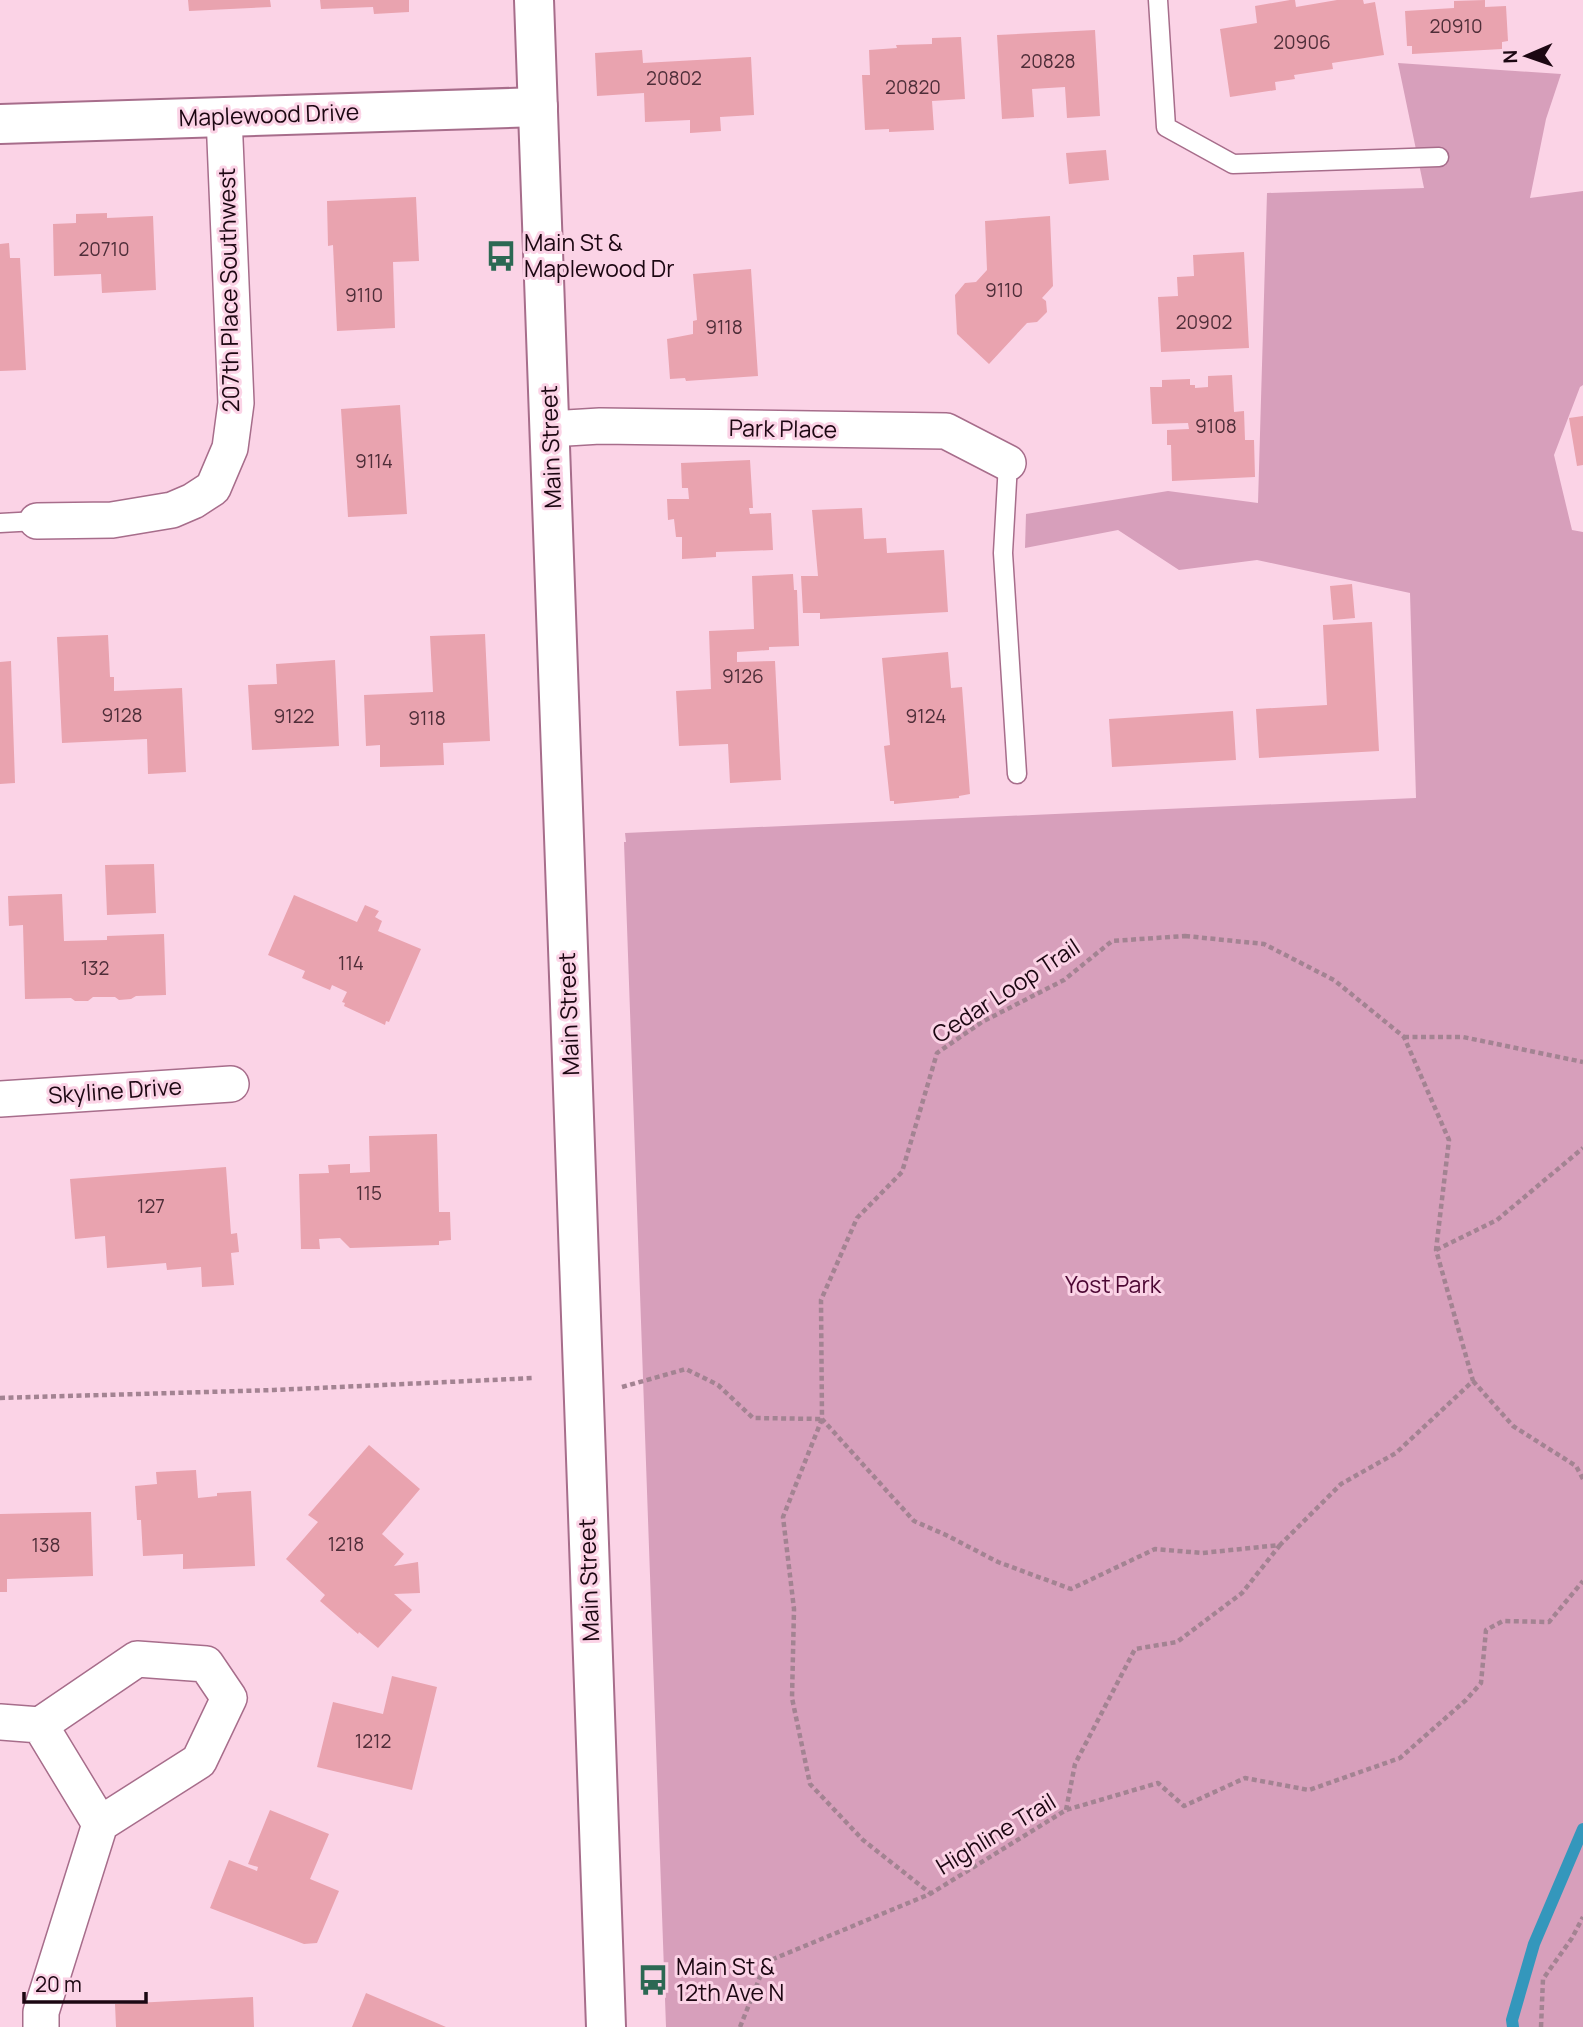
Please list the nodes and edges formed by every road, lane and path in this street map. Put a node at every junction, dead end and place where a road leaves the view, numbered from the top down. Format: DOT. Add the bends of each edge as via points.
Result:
graph roads {
  1 [pos="534,0"];
  2 [pos="1158,0"];
  3 [pos="538,107"];
  4 [pos="224,116"];
  5 [pos="0,124"];
  6 [pos="1439,157"];
  7 [pos="550,429"];
  8 [pos="1008,463"];
  9 [pos="37,522"];
  10 [pos="0,523"];
  11 [pos="1017,774"];
  12 [pos="1404,1037"];
  13 [pos="1583,1062"];
  14 [pos="231,1084"];
  15 [pos="0,1099"];
  16 [pos="1583,1148"];
  17 [pos="1436,1250"];
  18 [pos="534,1378"];
  19 [pos="1473,1381"];
  20 [pos="0,1398"];
  21 [pos="582,1398"];
  22 [pos="822,1419"];
  23 [pos="1583,1479"];
  24 [pos="1280,1545"];
  25 [pos="1583,1581"];
  26 [pos="0,1722"];
  27 [pos="40,1725"];
  28 [pos="1066,1810"];
  29 [pos="100,1824"];
  30 [pos="930,1894"];
  31 [pos="1583,1917"];
  32 [pos="41,2027"];
  33 [pos="606,2027"];
  34 [pos="740,2027"];
  35 [pos="1541,2027"];
  1 -- 3 [label="main road, Main Street"];
  2 -- 6 [label="lane" via="1166,127 1233,164"];
  3 -- 4 [label="main road, Maplewood Drive"];
  3 -- 7 [label="main road, Main Street"];
  4 -- 5 [label="main road, Maplewood Drive"];
  4 -- 9 [label="street, 207th Place Southwest" via="236,403 230,448 214,488 172,510 112,520"];
  7 -- 8 [label="street, Park Place" via="946,431"];
  7 -- 21 [label="main road, Main Street"];
  8 -- 11 [label="lane" via="1003,553"];
  9 -- 10 [label="lane"];
  12 -- 13 [label="path" via="1463,1037"];
  12 -- 17 [label="path, Cedar Loop Trail" via="1449,1140"];
  12 -- 22 [label="path, Cedar Loop Trail" via="1334,980 1264,944 1185,936 1112,941 1064,980 982,1022 937,1053 902,1172 857,1218 821,1300"];
  14 -- 15 [label="street, Skyline Drive"];
  16 -- 17 [label="path" via="1497,1220"];
  17 -- 19 [label="path, Cedar Loop Trail"];
  18 -- 20 [label="path"];
  19 -- 23 [label="path" via="1513,1426 1576,1466"];
  19 -- 24 [label="path" via="1396,1452 1341,1484"];
  21 -- 22 [label="path" via="686,1369 718,1385 753,1418"];
  21 -- 33 [label="main road, Main Street"];
  22 -- 24 [label="path" via="914,1521 998,1562 1071,1589 1155,1549 1202,1553"];
  22 -- 30 [label="path" via="783,1517 794,1609 792,1698 810,1784 863,1840"];
  24 -- 28 [label="path" via="1242,1593 1177,1642 1135,1649 1075,1764"];
  25 -- 28 [label="path, Highline Trail" via="1549,1622 1503,1621 1486,1630 1481,1683 1400,1758 1309,1790 1245,1778 1184,1806 1158,1783"];
  26 -- 27 [label="street"];
  27 -- 29 [label="street"];
  27 -- 29 [label="street" via="137,1659 206,1664 229,1698 199,1760"];
  28 -- 30 [label="path, Highline Trail"];
  29 -- 32 [label="street" via="41,2012"];
  30 -- 34 [label="path, Highline Trail" via="766,1962"];
  31 -- 35 [label="path" via="1543,1979"];
}
